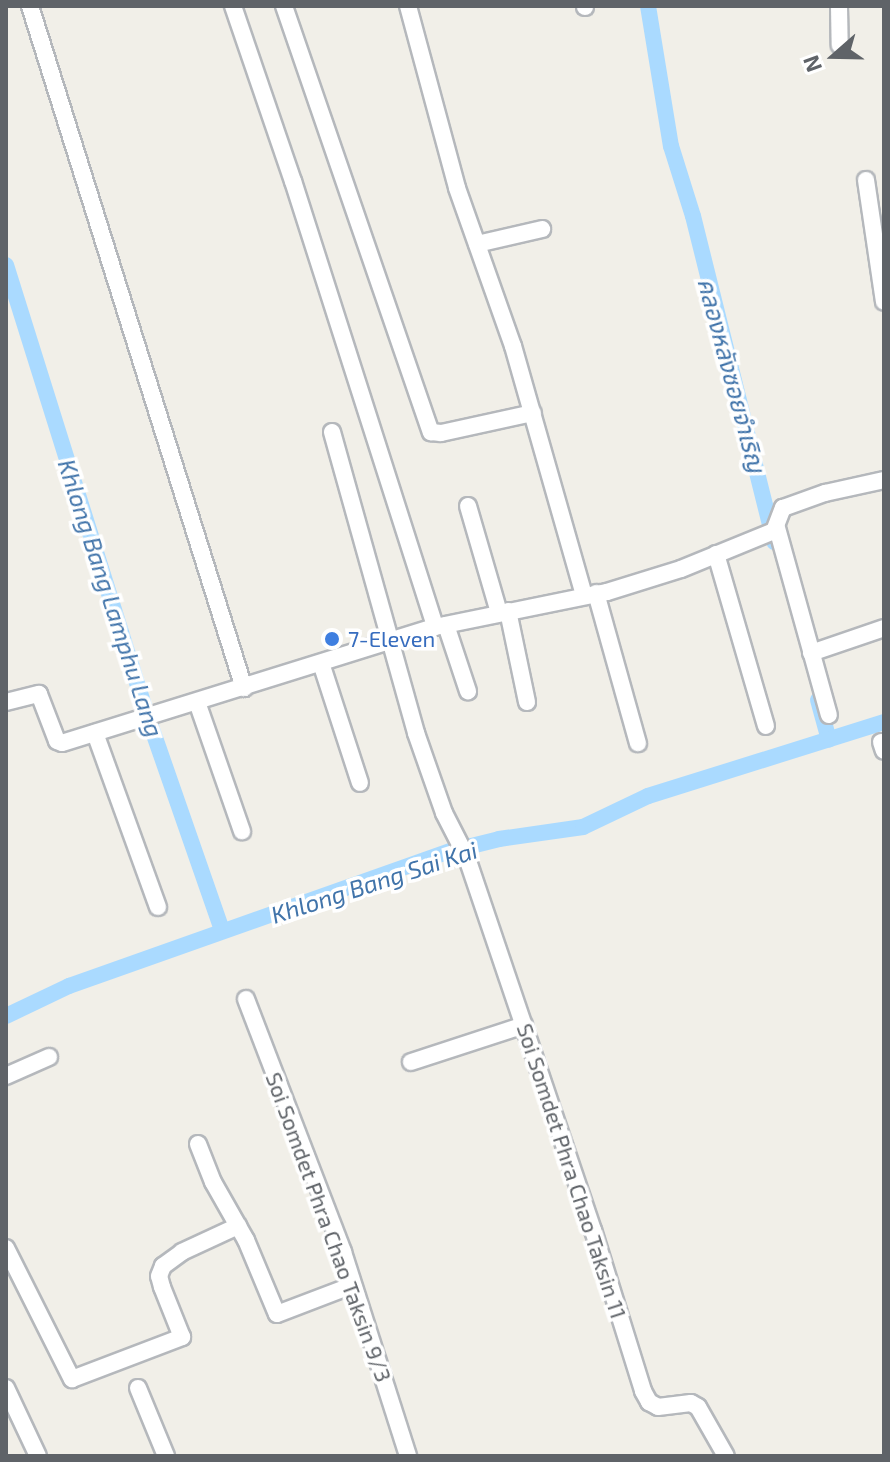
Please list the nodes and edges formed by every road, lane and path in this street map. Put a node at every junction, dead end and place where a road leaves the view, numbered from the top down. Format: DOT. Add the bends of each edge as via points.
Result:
graph roads {
  1 [pos="30,6"];
  2 [pos="233,6"];
  3 [pos="284,6"];
  4 [pos="408,6"];
  5 [pos="839,6"];
  6 [pos="840,45"];
  7 [pos="866,180"];
  8 [pos="876,201"];
  9 [pos="542,229"];
  10 [pos="477,244"];
  11 [pos="884,302"];
  12 [pos="533,413"];
  13 [pos="332,432"];
  14 [pos="884,480"];
  15 [pos="468,506"];
  16 [pos="770,532"];
  17 [pos="716,554"];
  18 [pos="590,594"];
  19 [pos="503,612"];
  20 [pos="441,626"];
  21 [pos="884,628"];
  22 [pos="390,642"];
  23 [pos="811,653"];
  24 [pos="321,663"];
  25 [pos="244,688"];
  26 [pos="468,691"];
  27 [pos="6,702"];
  28 [pos="197,702"];
  29 [pos="527,702"];
  30 [pos="829,715"];
  31 [pos="766,726"];
  32 [pos="95,733"];
  33 [pos="638,743"];
  34 [pos="360,783"];
  35 [pos="242,831"];
  36 [pos="158,907"];
  37 [pos="246,999"];
  38 [pos="524,1025"];
  39 [pos="49,1057"];
  40 [pos="411,1062"];
  41 [pos="6,1076"];
  42 [pos="198,1144"];
  43 [pos="238,1226"];
  44 [pos="6,1248"];
  45 [pos="353,1285"];
  46 [pos="6,1388"];
  47 [pos="138,1388"];
  48 [pos="38,1456"];
  49 [pos="166,1456"];
  50 [pos="408,1456"];
  51 [pos="726,1456"];
  1 -- 25 [label="street"];
  2 -- 20 [label="street"];
  3 -- 12 [label="street" via="431,432"];
  4 -- 10 [label="street"];
  5 -- 6 [label="street"];
  7 -- 8 [label="street"];
  8 -- 11 [label="street"];
  9 -- 10 [label="street"];
  10 -- 12 [label="street"];
  12 -- 18 [label="street"];
  13 -- 22 [label="street, Soi Somdet Phra Chao Taksin 11"];
  14 -- 16 [label="street" via="783,508"];
  15 -- 19 [label="street"];
  16 -- 17 [label="street"];
  16 -- 23 [label="street"];
  17 -- 18 [label="street"];
  17 -- 31 [label="street"];
  18 -- 19 [label="street"];
  18 -- 33 [label="street"];
  19 -- 20 [label="street"];
  19 -- 29 [label="street"];
  20 -- 22 [label="street"];
  20 -- 26 [label="street"];
  21 -- 23 [label="street"];
  22 -- 24 [label="street"];
  22 -- 38 [label="street, Soi Somdet Phra Chao Taksin 11" via="416,733 467,858"];
  23 -- 30 [label="street"];
  24 -- 25 [label="street"];
  24 -- 34 [label="street"];
  25 -- 28 [label="street"];
  27 -- 32 [label="street" via="39,694 59,743"];
  28 -- 32 [label="street"];
  28 -- 35 [label="street"];
  32 -- 36 [label="street"];
  37 -- 45 [label="street, Soi Somdet Phra Chao Taksin 9/3"];
  38 -- 40 [label="street"];
  38 -- 51 [label="street, Soi Somdet Phra Chao Taksin 11" via="643,1391 658,1407 698,1407"];
  39 -- 41 [label="street"];
  42 -- 43 [label="street"];
  43 -- 44 [label="street" via="163,1266 159,1276 182,1337 72,1379"];
  43 -- 45 [label="street" via="277,1314"];
  45 -- 50 [label="street, Soi Somdet Phra Chao Taksin 9/3"];
  46 -- 48 [label="street"];
  47 -- 49 [label="street"];
}
